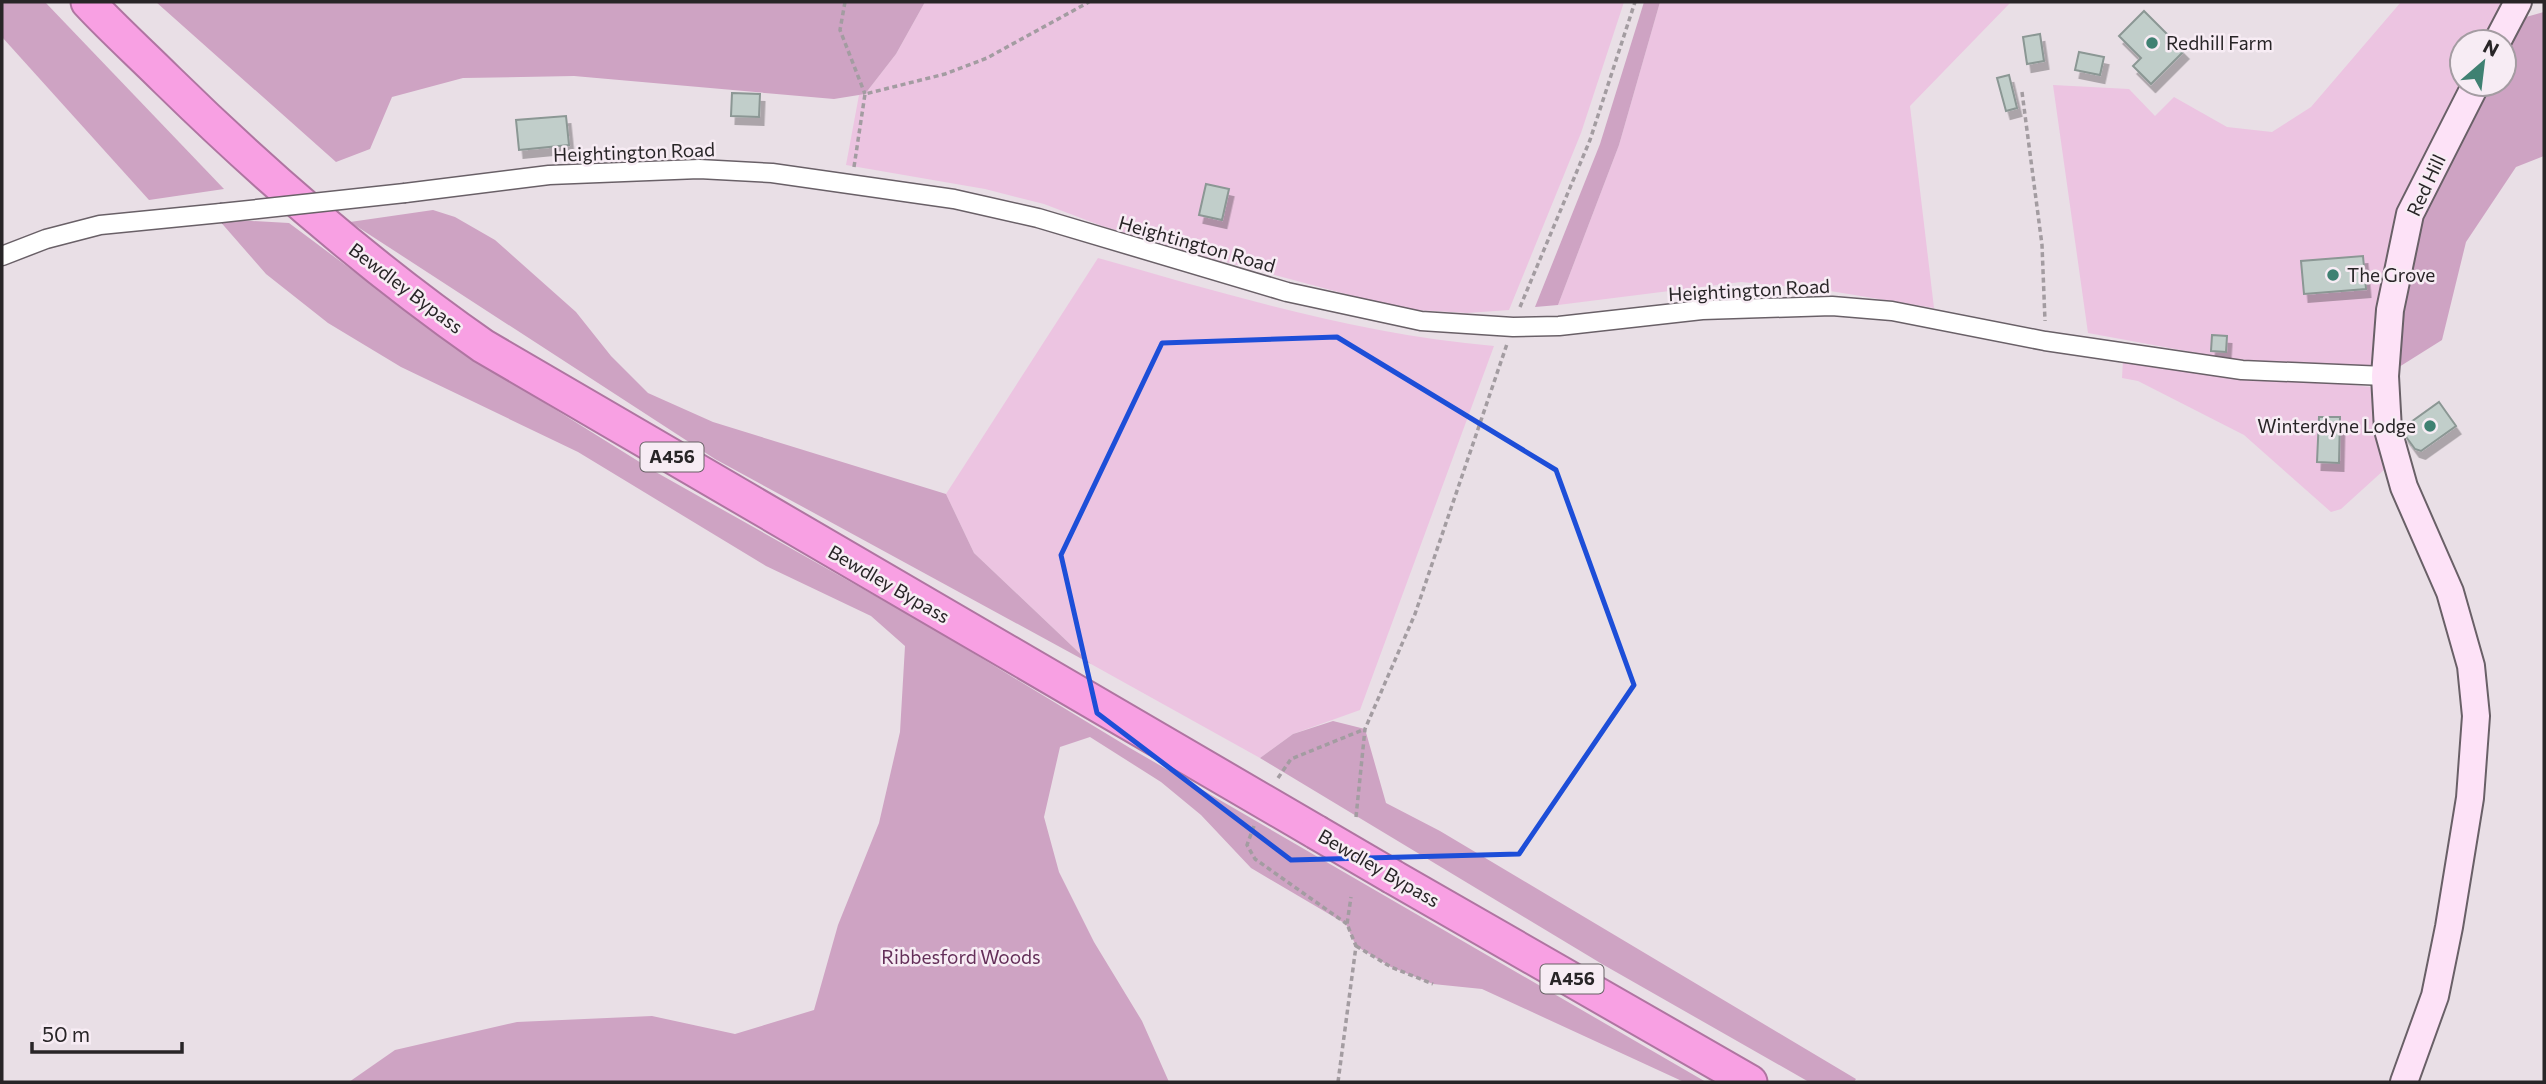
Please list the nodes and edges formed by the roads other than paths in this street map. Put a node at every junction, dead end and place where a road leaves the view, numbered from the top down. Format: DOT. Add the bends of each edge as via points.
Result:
graph roads {
  1 [pos="88,2"];
  2 [pos="2518,2"];
  3 [pos="2504,28"];
  4 [pos="2469,98"];
  5 [pos="2,256"];
  6 [pos="2385,376"];
  7 [pos="1750,1082"];
  8 [pos="2404,1082"];
  1 -- 7 [label="highway, Bewdley Bypass / A456, bridge" via="208,120 348,244 483,346"];
  2 -- 3 [label="main road"];
  4 -- 6 [label="main road, Red Hill" via="2410,214 2390,310"];
  5 -- 6 [label="street, Heightington Road, bridge" via="100,225 549,175 699,169 850,183 1038,218 1205,270 1384,315 1450,324 1559,326 1702,310 1832,306 1892,311 2045,341 2242,370"];
  6 -- 8 [label="main road, Red Hill" via="2388,430 2404,487 2450,592 2471,666 2476,716 2470,798 2449,927 2435,996"];
}
